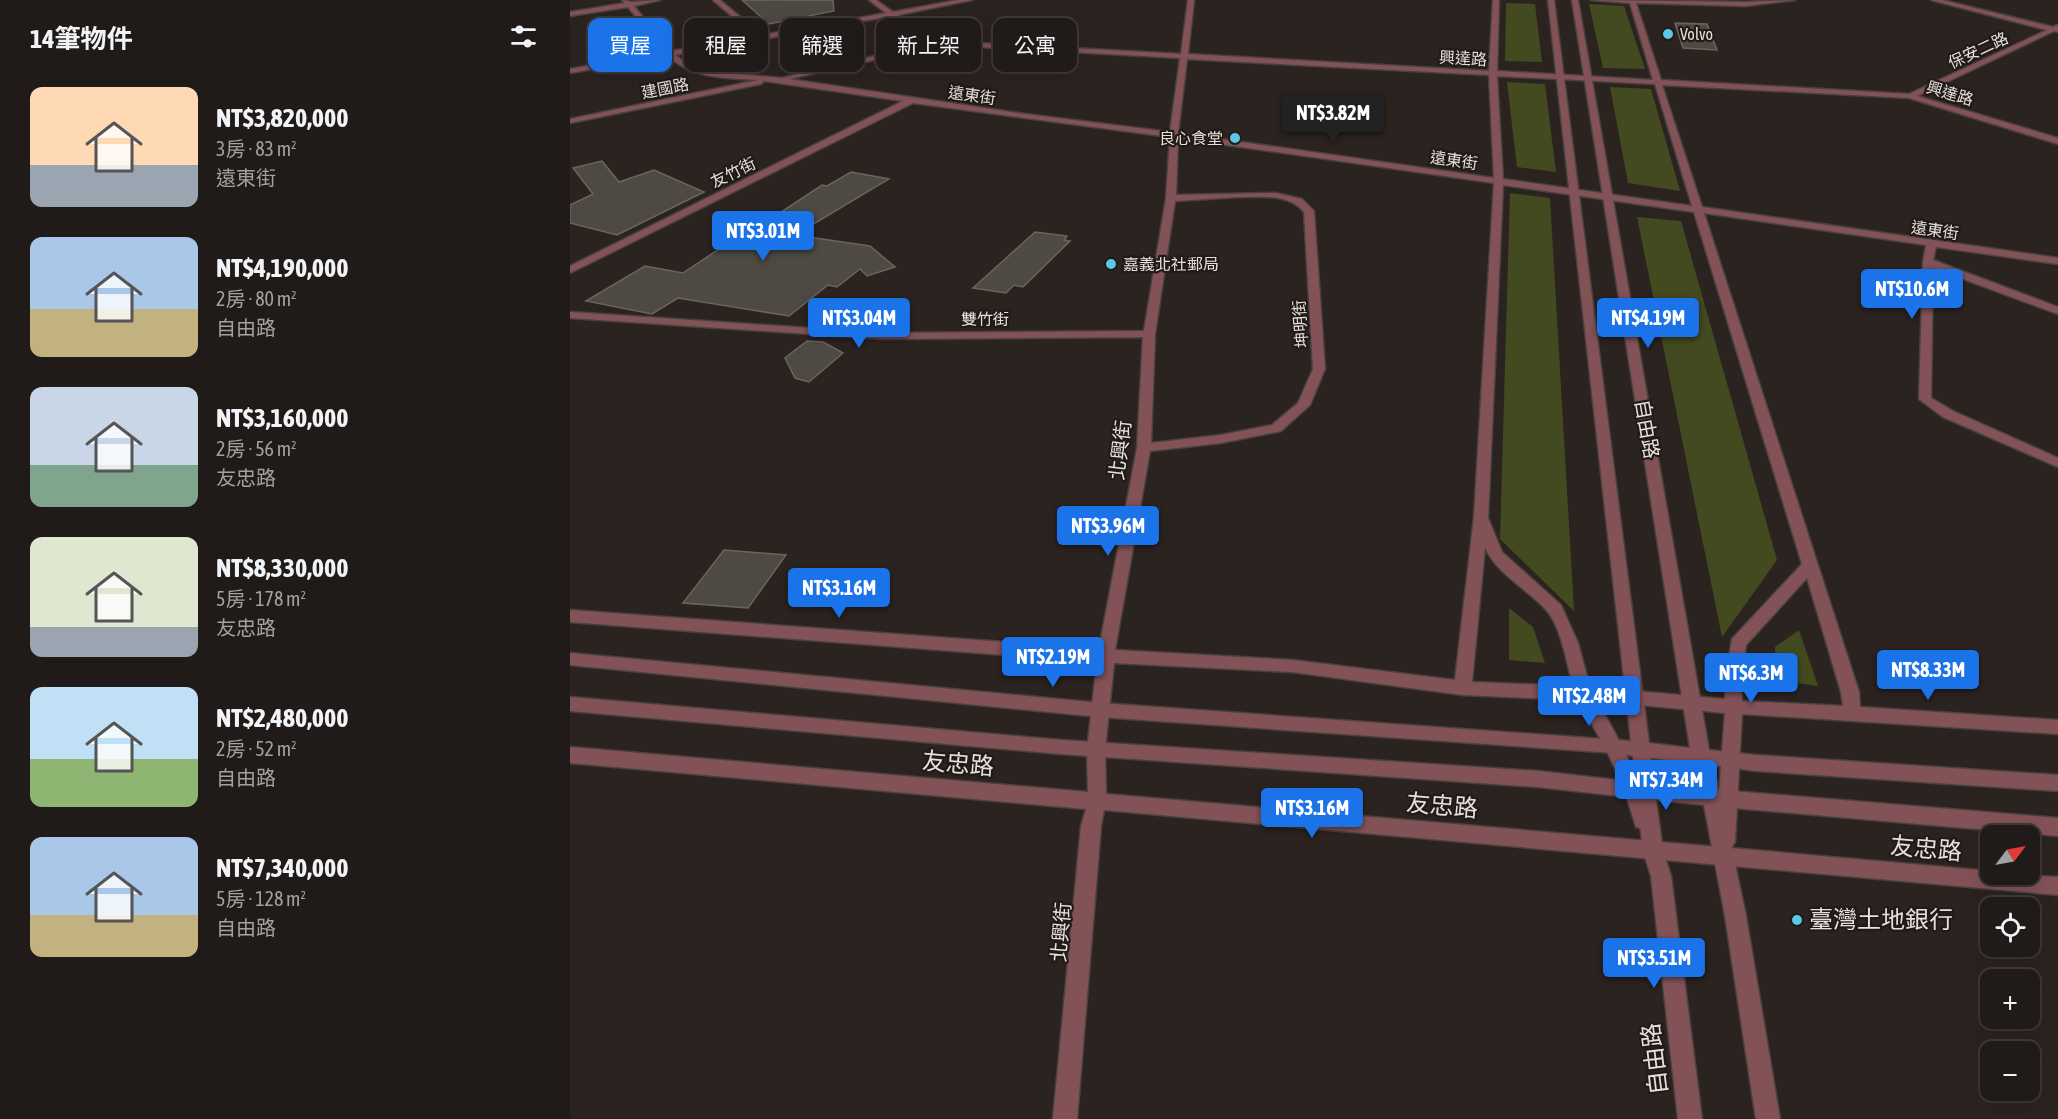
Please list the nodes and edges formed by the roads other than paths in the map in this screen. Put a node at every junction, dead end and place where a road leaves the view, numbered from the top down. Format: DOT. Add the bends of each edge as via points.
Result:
graph roads {
  1 [pos="657,0"];
  2 [pos="716,0"];
  3 [pos="872,0"];
  4 [pos="969,0"];
  5 [pos="1191,0"];
  6 [pos="1496,0"];
  7 [pos="1551,0"];
  8 [pos="1575,0"];
  9 [pos="1593,0"];
  10 [pos="1792,0"];
  11 [pos="1934,0"];
  12 [pos="1632,1"];
  13 [pos="627,2"];
  14 [pos="891,12"];
  15 [pos="570,14"];
  16 [pos="640,18"];
  17 [pos="738,18"];
  18 [pos="900,18"];
  19 [pos="2056,29"];
  20 [pos="768,34"];
  21 [pos="981,46"];
  22 [pos="672,55"];
  23 [pos="1183,57"];
  24 [pos="876,58"];
  25 [pos="588,68"];
  26 [pos="570,71"];
  27 [pos="1493,74"];
  28 [pos="1561,77"];
  29 [pos="1588,78"];
  30 [pos="775,80"];
  31 [pos="1658,82"];
  32 [pos="1910,96"];
  33 [pos="910,101"];
  34 [pos="570,121"];
  35 [pos="1174,135"];
  36 [pos="2058,141"];
  37 [pos="1499,181"];
  38 [pos="1575,193"];
  39 [pos="1608,197"];
  40 [pos="1171,198"];
  41 [pos="1698,210"];
  42 [pos="1931,244"];
  43 [pos="2058,261"];
  44 [pos="1928,262"];
  45 [pos="570,270"];
  46 [pos="2058,311"];
  47 [pos="570,315"];
  48 [pos="1149,334"];
  49 [pos="1144,448"];
  50 [pos="2058,463"];
  51 [pos="1481,517"];
  52 [pos="1810,565"];
  53 [pos="570,616"];
  54 [pos="1106,656"];
  55 [pos="570,659"];
  56 [pos="1463,688"];
  57 [pos="1583,693"];
  58 [pos="1636,697"];
  59 [pos="1690,703"];
  60 [pos="570,704"];
  61 [pos="1734,707"];
  62 [pos="1100,710"];
  63 [pos="1852,715"];
  64 [pos="2058,727"];
  65 [pos="1614,746"];
  66 [pos="1642,749"];
  67 [pos="1096,750"];
  68 [pos="570,755"];
  69 [pos="1700,755"];
  70 [pos="1730,760"];
  71 [pos="2058,783"];
  72 [pos="1640,790"];
  73 [pos="1720,798"];
  74 [pos="1097,801"];
  75 [pos="2058,828"];
  76 [pos="1653,851"];
  77 [pos="1725,856"];
  78 [pos="2058,886"];
  79 [pos="1065,1119"];
  80 [pos="1690,1119"];
  81 [pos="1768,1119"];
  1 -- 13 [label="street"];
  2 -- 17 [label="street"];
  3 -- 14 [label="street, 興達路"];
  4 -- 14 [label="street"];
  5 -- 23 [label="street, 北興街"];
  6 -- 27 [label="street, 自由路"];
  7 -- 28 [label="street, 自由路"];
  8 -- 29 [label="street, 自由路"];
  9 -- 12 [label="street"];
  10 -- 12 [label="street" via="1746,4"];
  11 -- 19 [label="street"];
  12 -- 31 [label="street"];
  13 -- 15 [label="street"];
  13 -- 16 [label="street, 遠東街"];
  14 -- 18 [label="street, 興達路"];
  14 -- 20 [label="street"];
  19 -- 32 [label="street, 保安二路"];
  21 -- 23 [label="street, 興達路"];
  22 -- 30 [label="street, 遠東街" via="682,65 697,71"];
  23 -- 27 [label="street, 興達路"];
  23 -- 35 [label="street, 北興街"];
  24 -- 30 [label="street, 建國路"];
  25 -- 26 [label="street"];
  27 -- 28 [label="street, 興達路"];
  27 -- 37 [label="street, 自由路"];
  28 -- 29 [label="street, 興達路"];
  28 -- 38 [label="street, 自由路"];
  29 -- 31 [label="street, 興達路"];
  29 -- 39 [label="street, 自由路"];
  30 -- 33 [label="street, 遠東街"];
  30 -- 34 [label="street, 建國路"];
  31 -- 32 [label="street, 興達路"];
  31 -- 41 [label="street"];
  32 -- 36 [label="street, 興達路"];
  33 -- 35 [label="street, 遠東街"];
  33 -- 45 [label="street, 友竹街"];
  35 -- 37 [label="street, 遠東街"];
  35 -- 40 [label="street, 北興街"];
  37 -- 38 [label="street, 遠東街"];
  37 -- 51 [label="street, 自由路"];
  38 -- 39 [label="street, 遠東街"];
  38 -- 58 [label="street, 自由路"];
  39 -- 41 [label="street, 遠東街"];
  39 -- 59 [label="street, 自由路"];
  40 -- 48 [label="street, 北興街"];
  40 -- 49 [label="street, 坤明街" via="1269,195 1299,201 1308,212 1319,369 1304,405 1276,428"];
  41 -- 42 [label="street, 遠東街"];
  41 -- 52 [label="street"];
  42 -- 43 [label="street, 遠東街"];
  42 -- 44 [label="street"];
  44 -- 46 [label="street"];
  44 -- 50 [label="street" via="1925,399 1948,414"];
  47 -- 48 [label="street, 雙竹街" via="885,336"];
  48 -- 49 [label="street, 北興街"];
  49 -- 54 [label="street, 北興街"];
  51 -- 56 [label="street, 自由路"];
  51 -- 57 [label="street, 自由路" via="1496,555 1555,609 1570,643"];
  52 -- 61 [label="street, 自由路" via="1738,643"];
  52 -- 63 [label="street" via="1850,692"];
  53 -- 54 [label="street"];
  54 -- 56 [label="street" via="1292,666"];
  54 -- 62 [label="street, 北興街"];
  55 -- 62 [label="street"];
  56 -- 57 [label="street"];
  57 -- 58 [label="street"];
  57 -- 65 [label="street, 自由路"];
  58 -- 59 [label="street"];
  58 -- 66 [label="street, 自由路"];
  59 -- 61 [label="street"];
  59 -- 69 [label="street, 自由路"];
  60 -- 67 [label="street, 友忠路"];
  61 -- 63 [label="street"];
  61 -- 70 [label="street, 自由路"];
  62 -- 65 [label="street"];
  62 -- 67 [label="street, 北興街"];
  63 -- 64 [label="street"];
  65 -- 66 [label="street"];
  65 -- 72 [label="street, 自由路"];
  66 -- 69 [label="street"];
  66 -- 72 [label="street, 自由路"];
  67 -- 72 [label="street, 友忠路" via="1538,779"];
  67 -- 74 [label="street, 北興街"];
  68 -- 74 [label="street, 友忠路"];
  69 -- 70 [label="street"];
  69 -- 73 [label="street, 自由路"];
  70 -- 71 [label="street"];
  70 -- 73 [label="street, 自由路"];
  72 -- 73 [label="street, 友忠路"];
  72 -- 76 [label="street, 自由路"];
  73 -- 75 [label="street, 友忠路"];
  73 -- 77 [label="street, 自由路"];
  74 -- 76 [label="street, 友忠路"];
  74 -- 79 [label="street, 北興街" via="1091,826"];
  76 -- 77 [label="street, 友忠路"];
  76 -- 80 [label="street, 自由路" via="1661,876"];
  77 -- 78 [label="street, 友忠路"];
  77 -- 81 [label="street, 自由路"];
}
